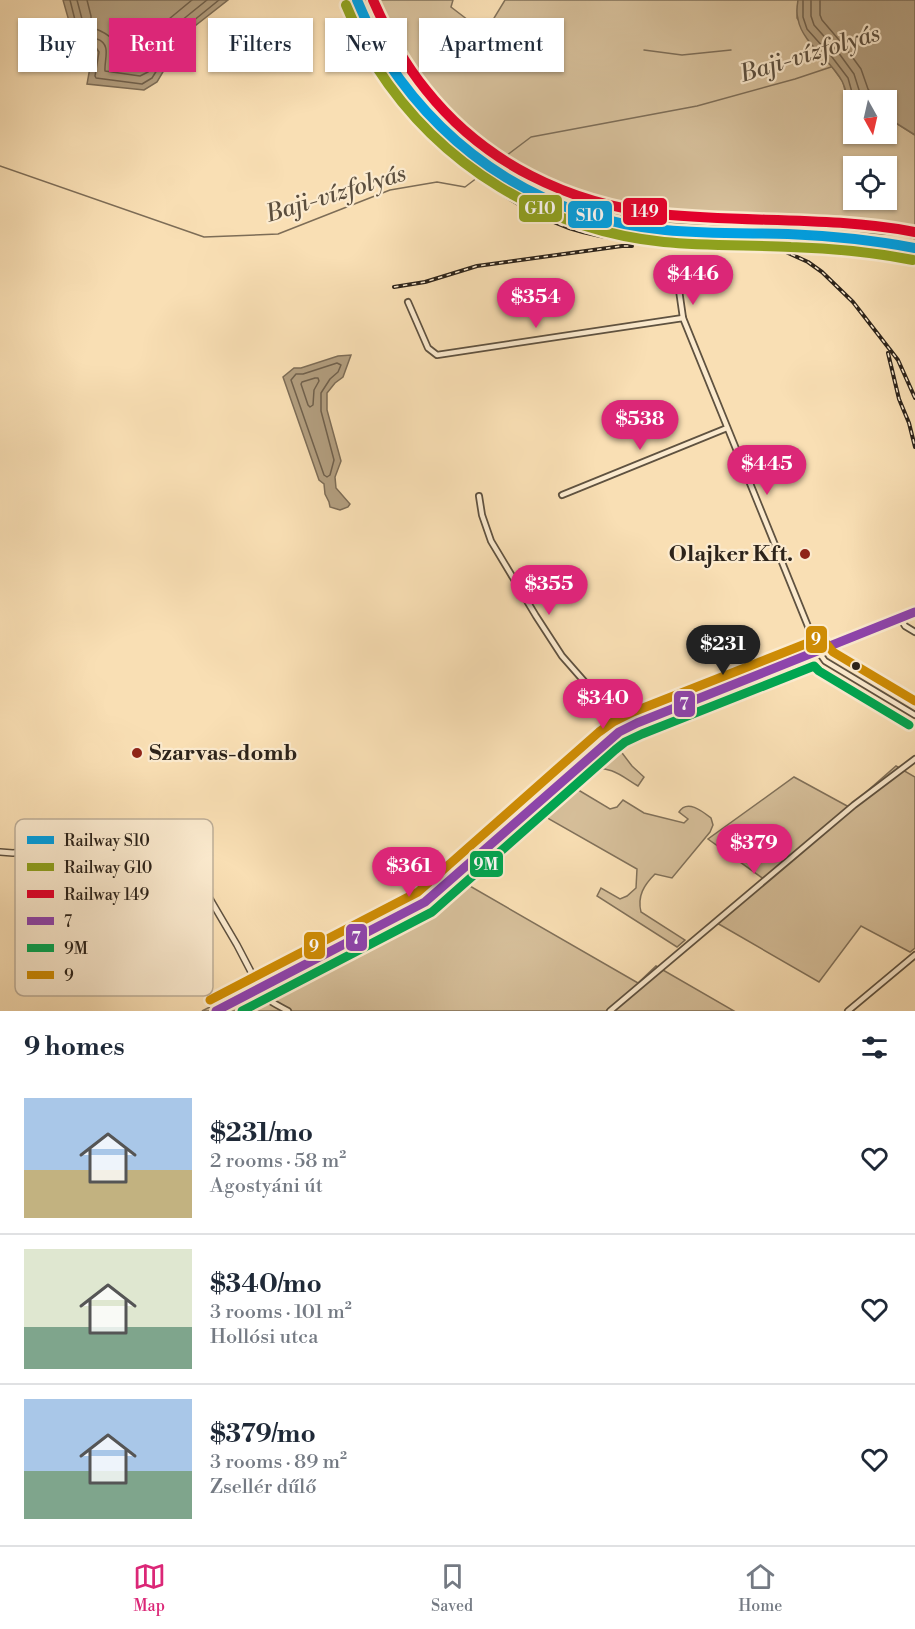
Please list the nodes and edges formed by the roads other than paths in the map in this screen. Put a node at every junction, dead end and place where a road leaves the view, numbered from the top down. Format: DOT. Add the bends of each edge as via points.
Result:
graph roads {
  1 [pos="677,276"];
  2 [pos="408,302"];
  3 [pos="683,318"];
  4 [pos="727,428"];
  5 [pos="562,495"];
  6 [pos="479,496"];
  7 [pos="915,612"];
  8 [pos="900,618"];
  9 [pos="915,632"];
  10 [pos="818,651"];
  11 [pos="915,715"];
  12 [pos="626,729"];
  13 [pos="915,759"];
  14 [pos="0,852"];
  15 [pos="15,853"];
  16 [pos="213,904"];
  17 [pos="915,955"];
  18 [pos="260,989"];
  19 [pos="216,1011"];
  20 [pos="288,1011"];
  21 [pos="610,1011"];
  22 [pos="848,1011"];
  1 -- 3 [label="street"];
  2 -- 3 [label="street" via="428,348 437,355"];
  3 -- 4 [label="street"];
  4 -- 5 [label="street"];
  4 -- 10 [label="street"];
  6 -- 12 [label="street" via="491,541 561,656"];
  7 -- 8 [label="main road"];
  8 -- 9 [label="street"];
  8 -- 10 [label="main road"];
  10 -- 11 [label="street" via="825,661"];
  10 -- 12 [label="main road"];
  12 -- 18 [label="main road" via="607,741 425,902"];
  13 -- 21 [label="street" via="854,805"];
  14 -- 15 [label="street"];
  16 -- 18 [label="street"];
  17 -- 22 [label="street"];
  18 -- 19 [label="main road"];
  18 -- 20 [label="street" via="266,998"];
}
